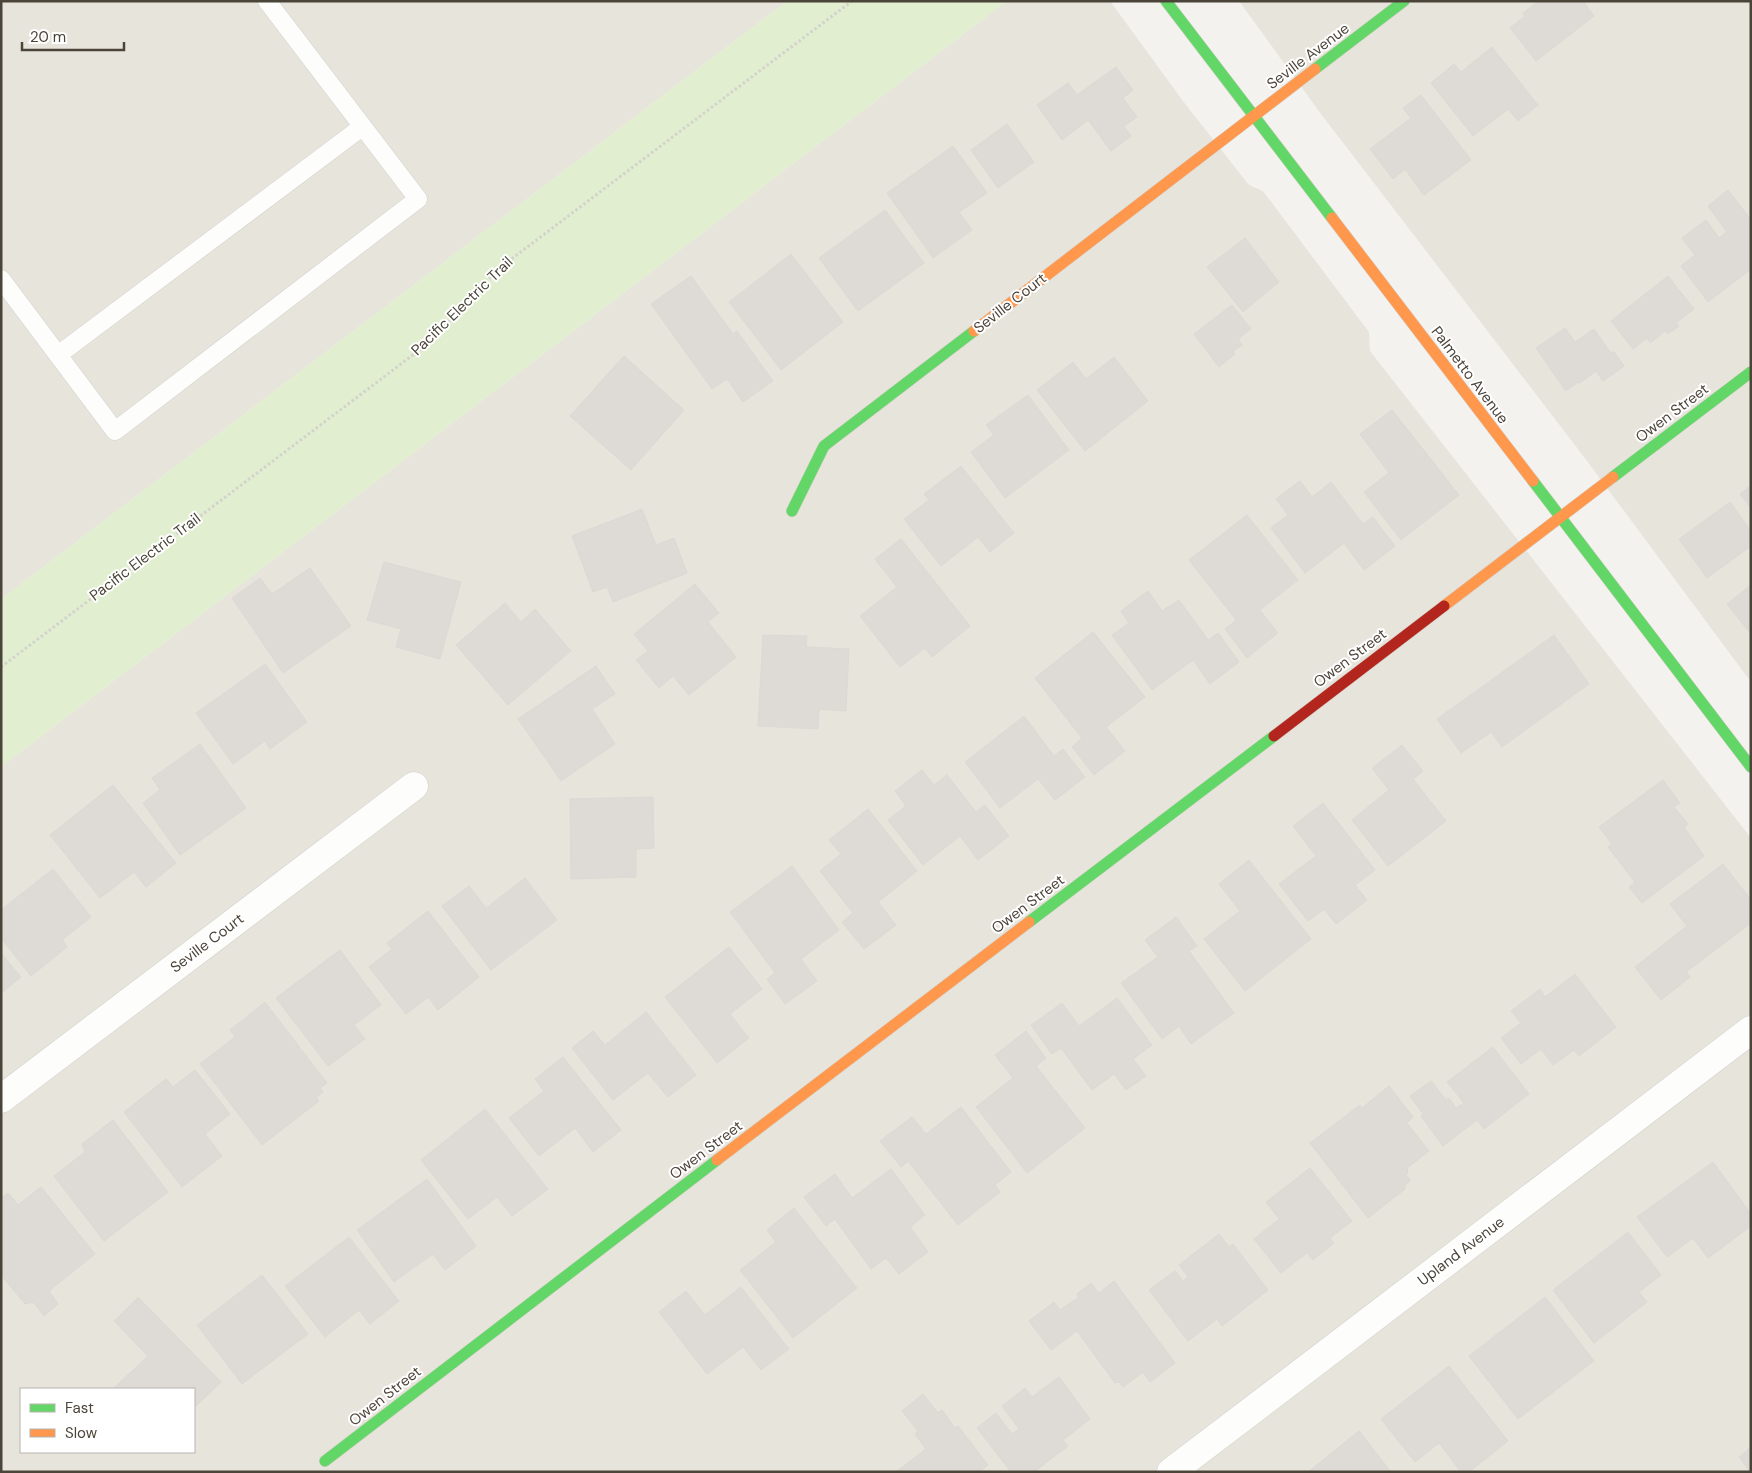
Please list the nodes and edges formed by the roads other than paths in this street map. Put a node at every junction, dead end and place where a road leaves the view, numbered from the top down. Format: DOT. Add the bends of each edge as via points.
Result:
graph roads {
  1 [pos="267,1"];
  2 [pos="1166,1"];
  3 [pos="1404,1"];
  4 [pos="1253,116"];
  5 [pos="362,127"];
  6 [pos="1,279"];
  7 [pos="58,355"];
  8 [pos="1751,372"];
  9 [pos="792,511"];
  10 [pos="1560,517"];
  11 [pos="1751,766"];
  12 [pos="414,786"];
  13 [pos="1751,1030"];
  14 [pos="1,1099"];
  15 [pos="325,1461"];
  16 [pos="1171,1472"];
  1 -- 5 [label="lane"];
  2 -- 4 [label="street, Palmetto Avenue"];
  3 -- 4 [label="street, Seville Avenue"];
  4 -- 9 [label="street, Seville Court" via="824,446"];
  4 -- 10 [label="street, Palmetto Avenue"];
  5 -- 7 [label="lane"];
  5 -- 7 [label="lane" via="418,199 116,431"];
  6 -- 7 [label="lane"];
  8 -- 10 [label="street, Owen Street"];
  10 -- 11 [label="street, Palmetto Avenue"];
  10 -- 15 [label="street, Owen Street"];
  12 -- 14 [label="street, Seville Court"];
  13 -- 16 [label="street, Upland Avenue"];
}
